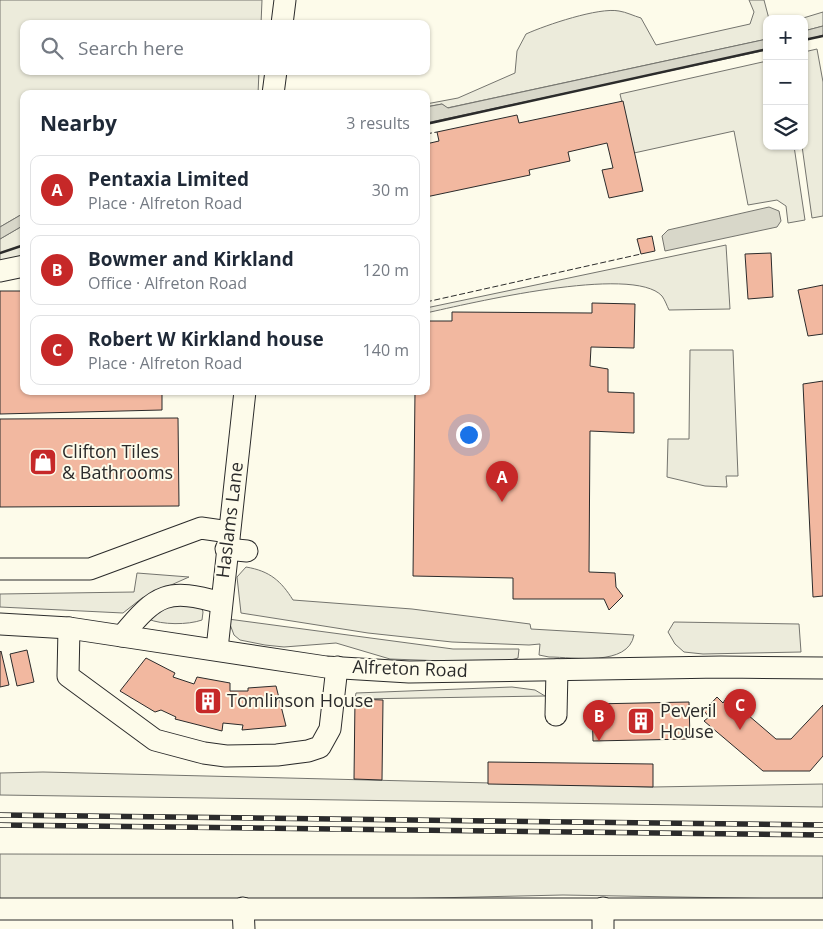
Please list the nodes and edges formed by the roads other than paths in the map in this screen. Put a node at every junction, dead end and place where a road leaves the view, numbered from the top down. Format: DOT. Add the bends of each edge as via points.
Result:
graph roads {
  1 [pos="285,0"];
  2 [pos="282,20"];
  3 [pos="275,75"];
  4 [pos="274,90"];
  5 [pos="20,267"];
  6 [pos="0,271"];
  7 [pos="245,395"];
  8 [pos="227,540"];
  9 [pos="247,551"];
  10 [pos="0,569"];
  11 [pos="221,603"];
  12 [pos="0,624"];
  13 [pos="68,628"];
  14 [pos="122,636"];
  15 [pos="217,649"];
  16 [pos="337,667"];
  17 [pos="823,668"];
  18 [pos="557,670"];
  19 [pos="556,715"];
  20 [pos="603,908"];
  21 [pos="0,909"];
  22 [pos="823,909"];
  23 [pos="244,919"];
  24 [pos="603,929"];
  1 -- 2 [label="street"];
  3 -- 4 [label="street"];
  5 -- 6 [label="street"];
  7 -- 8 [label="street, Haslams Lane"];
  8 -- 9 [label="street"];
  8 -- 10 [label="street" via="201,528 90,569"];
  8 -- 11 [label="street, Haslams Lane"];
  11 -- 14 [label="street" via="176,594 159,600"];
  11 -- 15 [label="street, Haslams Lane"];
  12 -- 13 [label="street, Alfreton Road"];
  13 -- 14 [label="street, Alfreton Road"];
  13 -- 16 [label="street" via="68,676 155,740 204,753 277,755 320,747 330,729"];
  14 -- 15 [label="street, Alfreton Road"];
  15 -- 16 [label="street, Alfreton Road"];
  16 -- 18 [label="street, Alfreton Road" via="409,672"];
  17 -- 18 [label="street, Alfreton Road"];
  18 -- 19 [label="street"];
  20 -- 22 [label="street"];
  20 -- 23 [label="street"];
  20 -- 24 [label="street"];
  21 -- 23 [label="street"];
}
